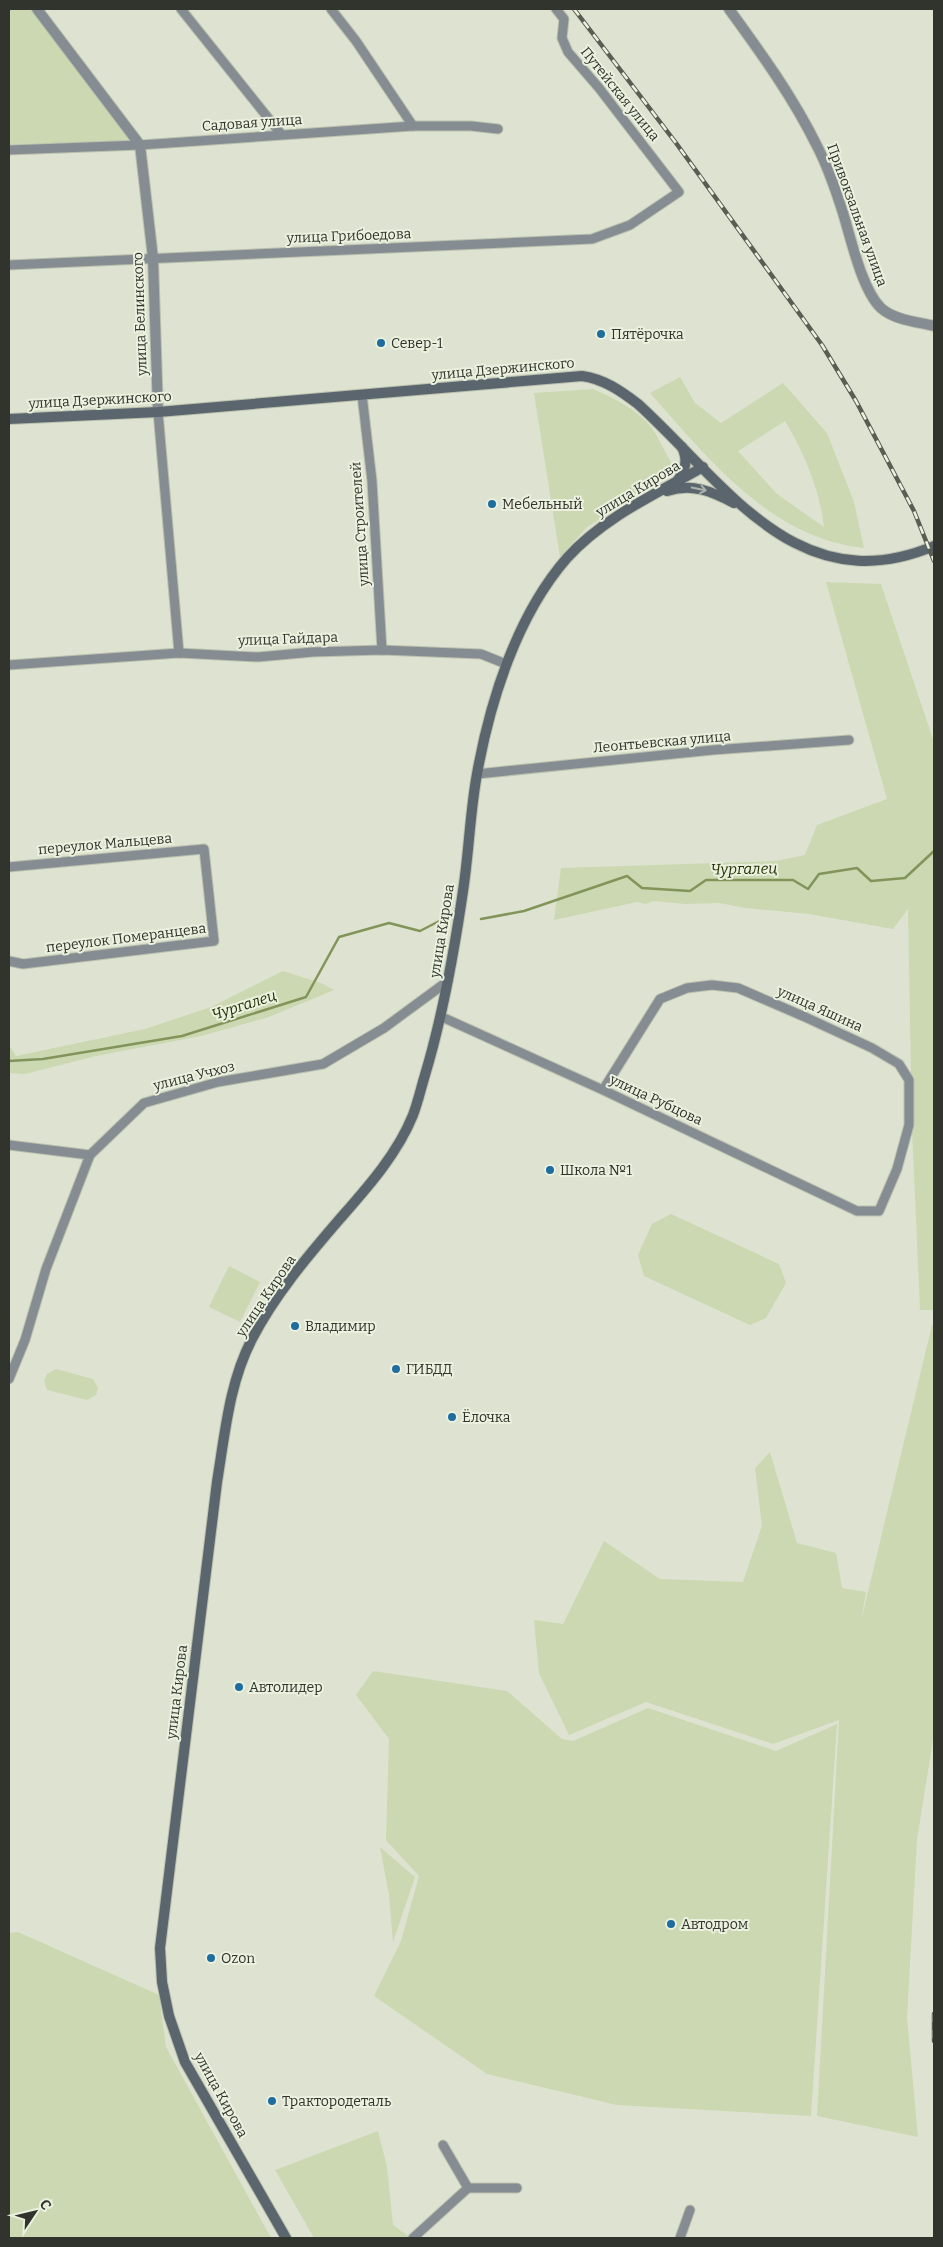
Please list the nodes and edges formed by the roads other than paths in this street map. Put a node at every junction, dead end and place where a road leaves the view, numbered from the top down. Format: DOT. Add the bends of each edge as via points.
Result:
graph roads {
  1 [pos="37,9"];
  2 [pos="181,9"];
  3 [pos="331,9"];
  4 [pos="556,9"];
  5 [pos="729,9"];
  6 [pos="413,126"];
  7 [pos="498,129"];
  8 [pos="281,134"];
  9 [pos="140,145"];
  10 [pos="9,150"];
  11 [pos="679,192"];
  12 [pos="153,258"];
  13 [pos="9,265"];
  14 [pos="934,326"];
  15 [pos="362,395"];
  16 [pos="158,412"];
  17 [pos="9,418"];
  18 [pos="680,444"];
  19 [pos="703,467"];
  20 [pos="675,483"];
  21 [pos="651,496"];
  22 [pos="744,508"];
  23 [pos="934,546"];
  24 [pos="382,650"];
  25 [pos="178,653"];
  26 [pos="506,664"];
  27 [pos="9,665"];
  28 [pos="849,740"];
  29 [pos="477,774"];
  30 [pos="204,849"];
  31 [pos="9,867"];
  32 [pos="9,961"];
  33 [pos="448,981"];
  34 [pos="442,1017"];
  35 [pos="603,1090"];
  36 [pos="9,1145"];
  37 [pos="90,1155"];
  38 [pos="857,1211"];
  39 [pos="9,1379"];
  40 [pos="443,2145"];
  41 [pos="468,2188"];
  42 [pos="517,2188"];
  43 [pos="690,2210"];
  44 [pos="286,2238"];
  45 [pos="413,2238"];
  46 [pos="680,2238"];
  1 -- 9 [label="street"];
  2 -- 8 [label="street"];
  3 -- 6 [label="street"];
  4 -- 11 [label="street, Путейская улица" via="564,19 562,38 568,52"];
  5 -- 14 [label="street, Привокзальная улица" via="770,64 817,145 872,296 881,308 900,318"];
  6 -- 7 [label="street, Садовая улица"];
  6 -- 8 [label="street, Садовая улица"];
  8 -- 9 [label="street, Садовая улица"];
  9 -- 10 [label="street, Садовая улица"];
  9 -- 12 [label="street, улица Белинского"];
  11 -- 12 [label="street, улица Грибоедова" via="630,224 592,239"];
  12 -- 13 [label="street, улица Грибоедова"];
  12 -- 16 [label="street, улица Белинского"];
  15 -- 16 [label="main road, улица Дзержинского"];
  15 -- 18 [label="main road, улица Дзержинского" via="582,376 622,391"];
  15 -- 24 [label="street, улица Строителей" via="372,481"];
  16 -- 17 [label="main road, улица Дзержинского"];
  16 -- 25 [label="street, улица Белинского"];
  18 -- 19 [label="main road, улица Дзержинского"];
  18 -- 20 [label="main road" via="686,465"];
  19 -- 20 [label="main road, улица Кирова"];
  19 -- 22 [label="main road, улица Дзержинского"];
  20 -- 21 [label="main road, улица Кирова"];
  21 -- 22 [label="main road, one-way" via="675,489 696,488"];
  21 -- 26 [label="main road, улица Кирова" via="600,527 567,558 535,602"];
  22 -- 23 [label="main road, улица Дзержинского" via="785,539 839,560 895,559"];
  24 -- 25 [label="street, улица Гайдара" via="258,657"];
  24 -- 26 [label="street, улица Гайдара" via="481,654"];
  25 -- 27 [label="street, улица Гайдара"];
  26 -- 29 [label="main road, улица Кирова"];
  28 -- 29 [label="street, Леонтьевская улица"];
  29 -- 33 [label="main road, улица Кирова"];
  30 -- 31 [label="street, переулок Мальцева"];
  30 -- 32 [label="street, переулок Померанцева" via="214,941 23,964"];
  33 -- 34 [label="main road, улица Кирова"];
  33 -- 37 [label="street, улица Учхоз" via="384,1028 323,1064 218,1082 144,1103"];
  34 -- 35 [label="street, улица Рубцова"];
  34 -- 44 [label="main road, улица Кирова" via="413,1116 399,1140 375,1178 287,1284 252,1338 239,1367 230,1403 217,1482 164,1898 160,1948 162,1982 169,2016 185,2062"];
  35 -- 38 [label="street, улица Рубцова"];
  35 -- 38 [label="street, улица Яшина" via="660,999 688,988 712,985 738,988 872,1048 899,1064 909,1080 908,1125 897,1169 878,1211"];
  36 -- 37 [label="street"];
  37 -- 39 [label="street, улица Учхоз" via="46,1269 25,1340"];
  40 -- 41 [label="street"];
  41 -- 42 [label="street"];
  41 -- 45 [label="street"];
  43 -- 46 [label="street"];
}
